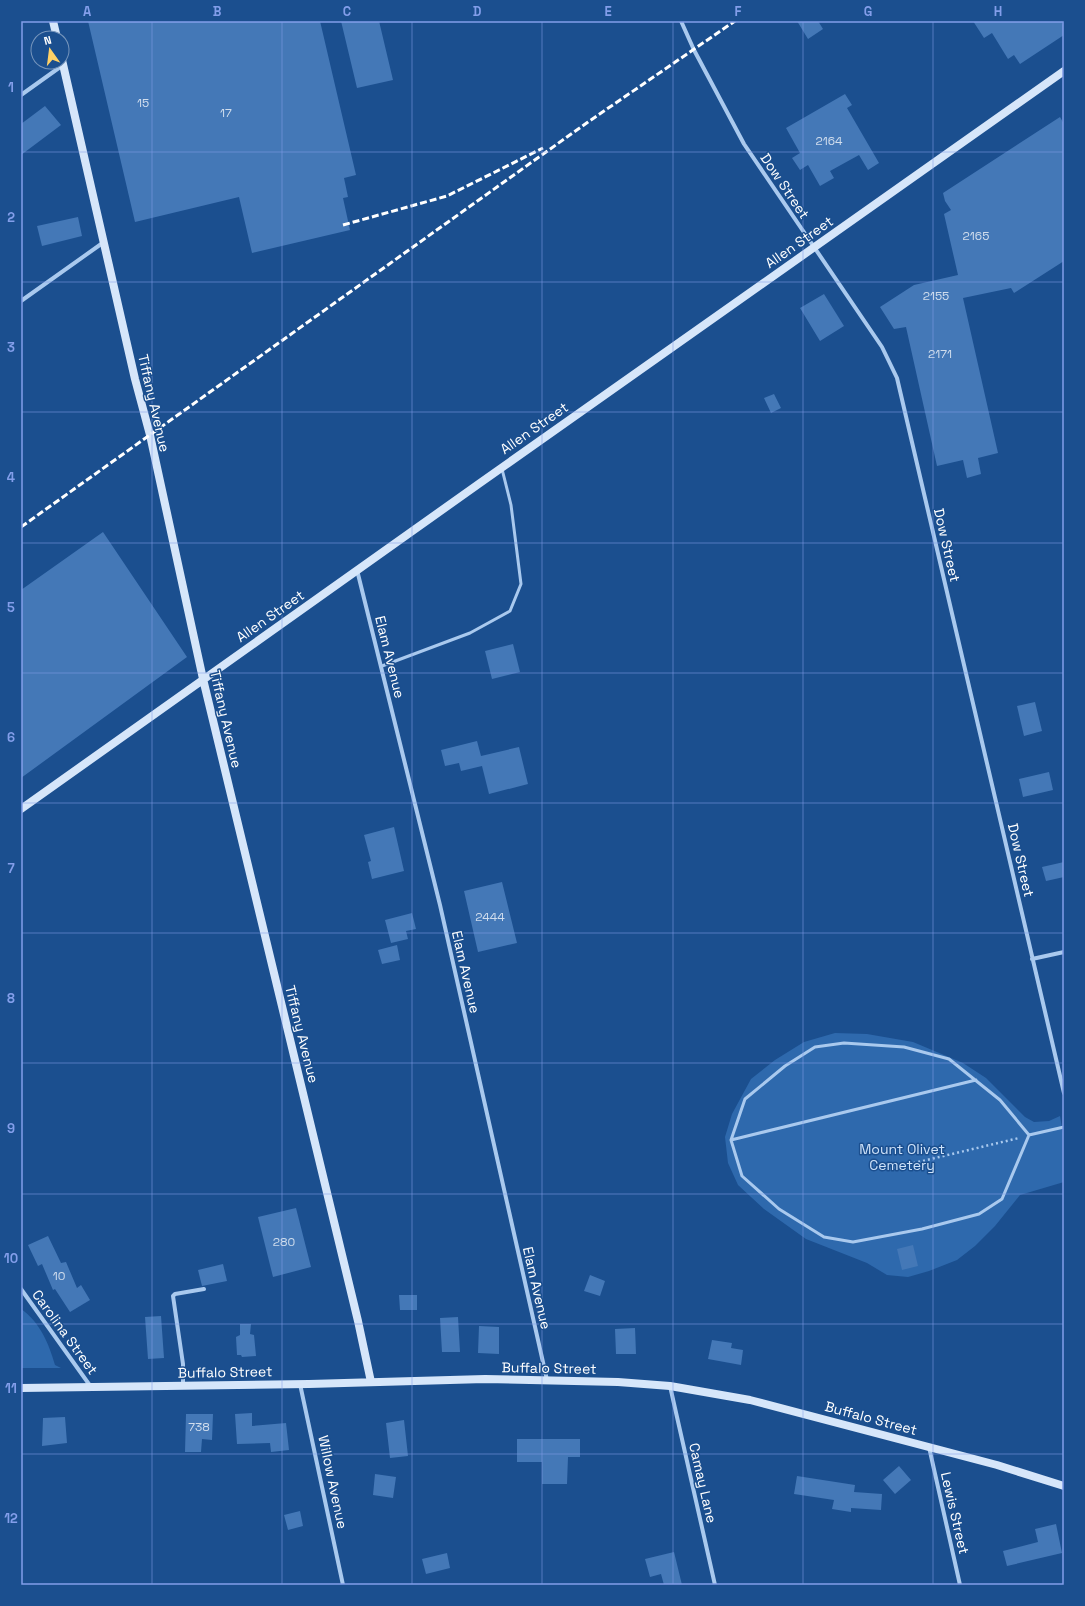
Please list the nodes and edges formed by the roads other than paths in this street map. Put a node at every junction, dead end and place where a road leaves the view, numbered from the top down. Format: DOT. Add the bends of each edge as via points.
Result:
graph roads {
  1 [pos="681,21"];
  2 [pos="54,70"];
  3 [pos="65,70"];
  4 [pos="1064,71"];
  5 [pos="21,95"];
  6 [pos="104,242"];
  7 [pos="814,247"];
  8 [pos="21,301"];
  9 [pos="502,467"];
  10 [pos="357,570"];
  11 [pos="382,666"];
  12 [pos="203,679"];
  13 [pos="21,809"];
  14 [pos="1064,952"];
  15 [pos="1032,959"];
  16 [pos="976,1080"];
  17 [pos="1064,1093"];
  18 [pos="1064,1127"];
  19 [pos="1029,1135"];
  20 [pos="731,1140"];
  21 [pos="21,1289"];
  22 [pos="204,1289"];
  23 [pos="547,1381"];
  24 [pos="371,1382"];
  25 [pos="300,1384"];
  26 [pos="183,1386"];
  27 [pos="670,1386"];
  28 [pos="91,1387"];
  29 [pos="21,1388"];
  30 [pos="929,1446"];
  31 [pos="1064,1486"];
  32 [pos="343,1585"];
  33 [pos="715,1585"];
  34 [pos="960,1585"];
  1 -- 7 [label="street, Dow Street" via="744,144"];
  2 -- 5 [label="street"];
  3 -- 6 [label="street, Tiffany Avenue"];
  4 -- 7 [label="street, Allen Street"];
  6 -- 8 [label="street"];
  6 -- 12 [label="street, Tiffany Avenue" via="150,435"];
  7 -- 9 [label="street, Allen Street"];
  7 -- 15 [label="street, Dow Street" via="882,347 896,378"];
  9 -- 10 [label="street, Allen Street"];
  9 -- 11 [label="lane" via="511,505 521,584 510,611 470,633"];
  10 -- 11 [label="street, Elam Avenue"];
  10 -- 12 [label="street, Allen Street"];
  11 -- 23 [label="street, Elam Avenue" via="440,906"];
  12 -- 13 [label="street, Allen Street"];
  12 -- 24 [label="street, Tiffany Avenue"];
  14 -- 15 [label="street"];
  15 -- 17 [label="street, Dow Street"];
  16 -- 19 [label="lane" via="1000,1100"];
  16 -- 20 [label="lane"];
  16 -- 20 [label="lane" via="949,1059 904,1047 844,1043 815,1047 785,1066 745,1099"];
  18 -- 19 [label="lane"];
  19 -- 20 [label="lane" via="1002,1200 979,1214 922,1229 853,1242 824,1237 779,1209 742,1176"];
  21 -- 28 [label="street, Carolina Street"];
  22 -- 26 [label="street" via="173,1296 183,1364"];
  23 -- 24 [label="street, Buffalo Street" via="485,1379"];
  23 -- 27 [label="street, Buffalo Street"];
  24 -- 25 [label="street, Buffalo Street"];
  25 -- 26 [label="street, Buffalo Street"];
  25 -- 32 [label="street, Willow Avenue"];
  26 -- 28 [label="street, Buffalo Street"];
  27 -- 30 [label="street, Buffalo Street" via="750,1400"];
  27 -- 33 [label="street, Camay Lane"];
  28 -- 29 [label="street, Buffalo Street"];
  30 -- 31 [label="street, Buffalo Street"];
  30 -- 34 [label="street, Lewis Street"];
}
